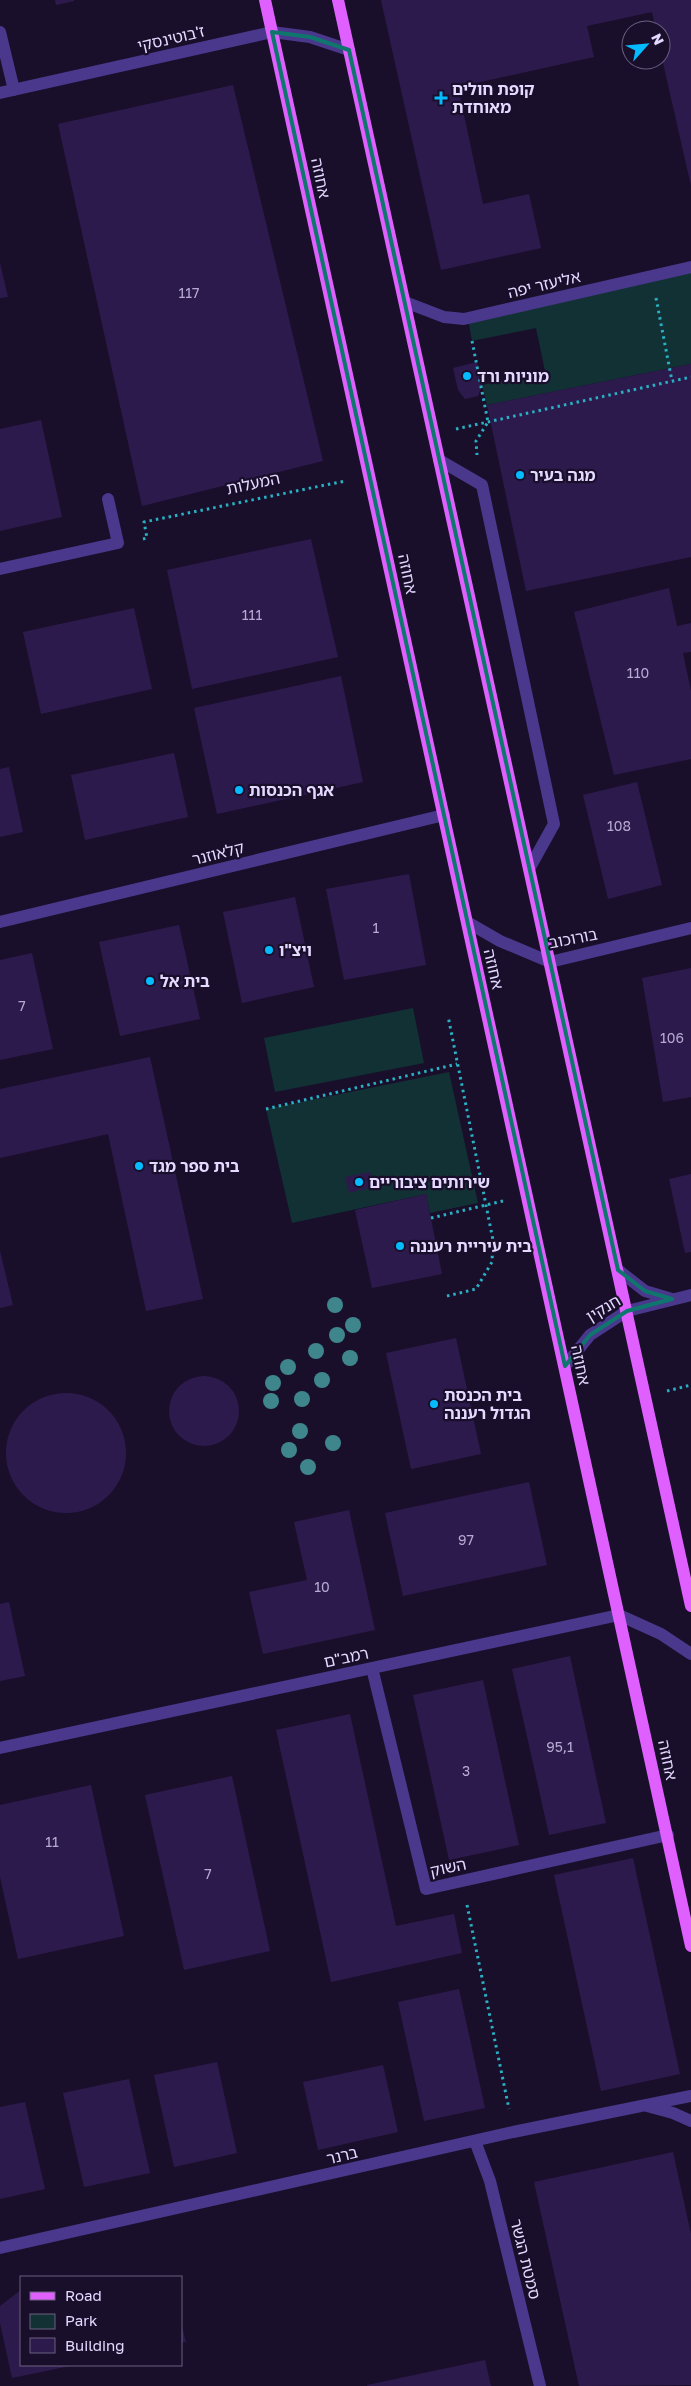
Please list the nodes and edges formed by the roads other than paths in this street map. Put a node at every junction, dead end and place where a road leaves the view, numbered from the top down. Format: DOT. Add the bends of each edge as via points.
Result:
graph roads {
  1 [pos="265,0"];
  2 [pos="338,0"];
  3 [pos="0,32"];
  4 [pos="272,32"];
  5 [pos="349,50"];
  6 [pos="14,90"];
  7 [pos="0,93"];
  8 [pos="691,267"];
  9 [pos="405,302"];
  10 [pos="439,460"];
  11 [pos="108,499"];
  12 [pos="0,569"];
  13 [pos="444,815"];
  14 [pos="529,869"];
  15 [pos="0,922"];
  16 [pos="467,922"];
  17 [pos="691,928"];
  18 [pos="550,962"];
  19 [pos="618,1270"];
  20 [pos="691,1295"];
  21 [pos="672,1299"];
  22 [pos="627,1311"];
  23 [pos="564,1366"];
  24 [pos="691,1606"];
  25 [pos="620,1615"];
  26 [pos="691,1654"];
  27 [pos="372,1668"];
  28 [pos="0,1748"];
  29 [pos="668,1835"];
  30 [pos="691,1946"];
  31 [pos="691,2096"];
  32 [pos="644,2106"];
  33 [pos="691,2121"];
  34 [pos="475,2142"];
  35 [pos="0,2248"];
  36 [pos="540,2386"];
  1 -- 4 [label="main road, אחוזה"];
  2 -- 5 [label="main road"];
  3 -- 6 [label="street"];
  4 -- 5 [label="street, ז'בוטינסקי" via="310,37"];
  4 -- 6 [label="street, ז'בוטינסקי"];
  4 -- 13 [label="main road, אחוזה"];
  5 -- 9 [label="main road"];
  6 -- 7 [label="street, ז'בוטינסקי"];
  8 -- 9 [label="street, אליעזר יפה" via="468,318 444,317"];
  9 -- 10 [label="main road"];
  10 -- 14 [label="main road"];
  10 -- 14 [label="street" via="482,485 554,824"];
  11 -- 12 [label="street" via="118,544"];
  13 -- 15 [label="street, קלאוזנר"];
  13 -- 16 [label="main road, אחוזה"];
  14 -- 18 [label="main road"];
  16 -- 18 [label="street, בורוכוב" via="500,941"];
  16 -- 23 [label="main road, אחוזה"];
  17 -- 18 [label="street, בורוכוב"];
  18 -- 19 [label="main road"];
  19 -- 21 [label="street, חנקין" via="645,1291"];
  19 -- 22 [label="main road"];
  20 -- 21 [label="street, חנקין"];
  21 -- 22 [label="street, חנקין"];
  22 -- 23 [label="street, חנקין" via="590,1335"];
  22 -- 24 [label="main road"];
  23 -- 25 [label="main road, אחוזה"];
  25 -- 26 [label="street" via="660,1634"];
  25 -- 27 [label="street, רמב\"ם"];
  25 -- 29 [label="main road, אחוזה"];
  27 -- 28 [label="street, רמב\"ם"];
  27 -- 29 [label="street, השוק" via="426,1889"];
  29 -- 30 [label="main road, אחוזה"];
  31 -- 32 [label="street, ברנר"];
  32 -- 33 [label="street"];
  32 -- 34 [label="street, ברנר"];
  34 -- 35 [label="street, ברנר"];
  34 -- 36 [label="street, סמטת הגשר" via="490,2181"];
}
